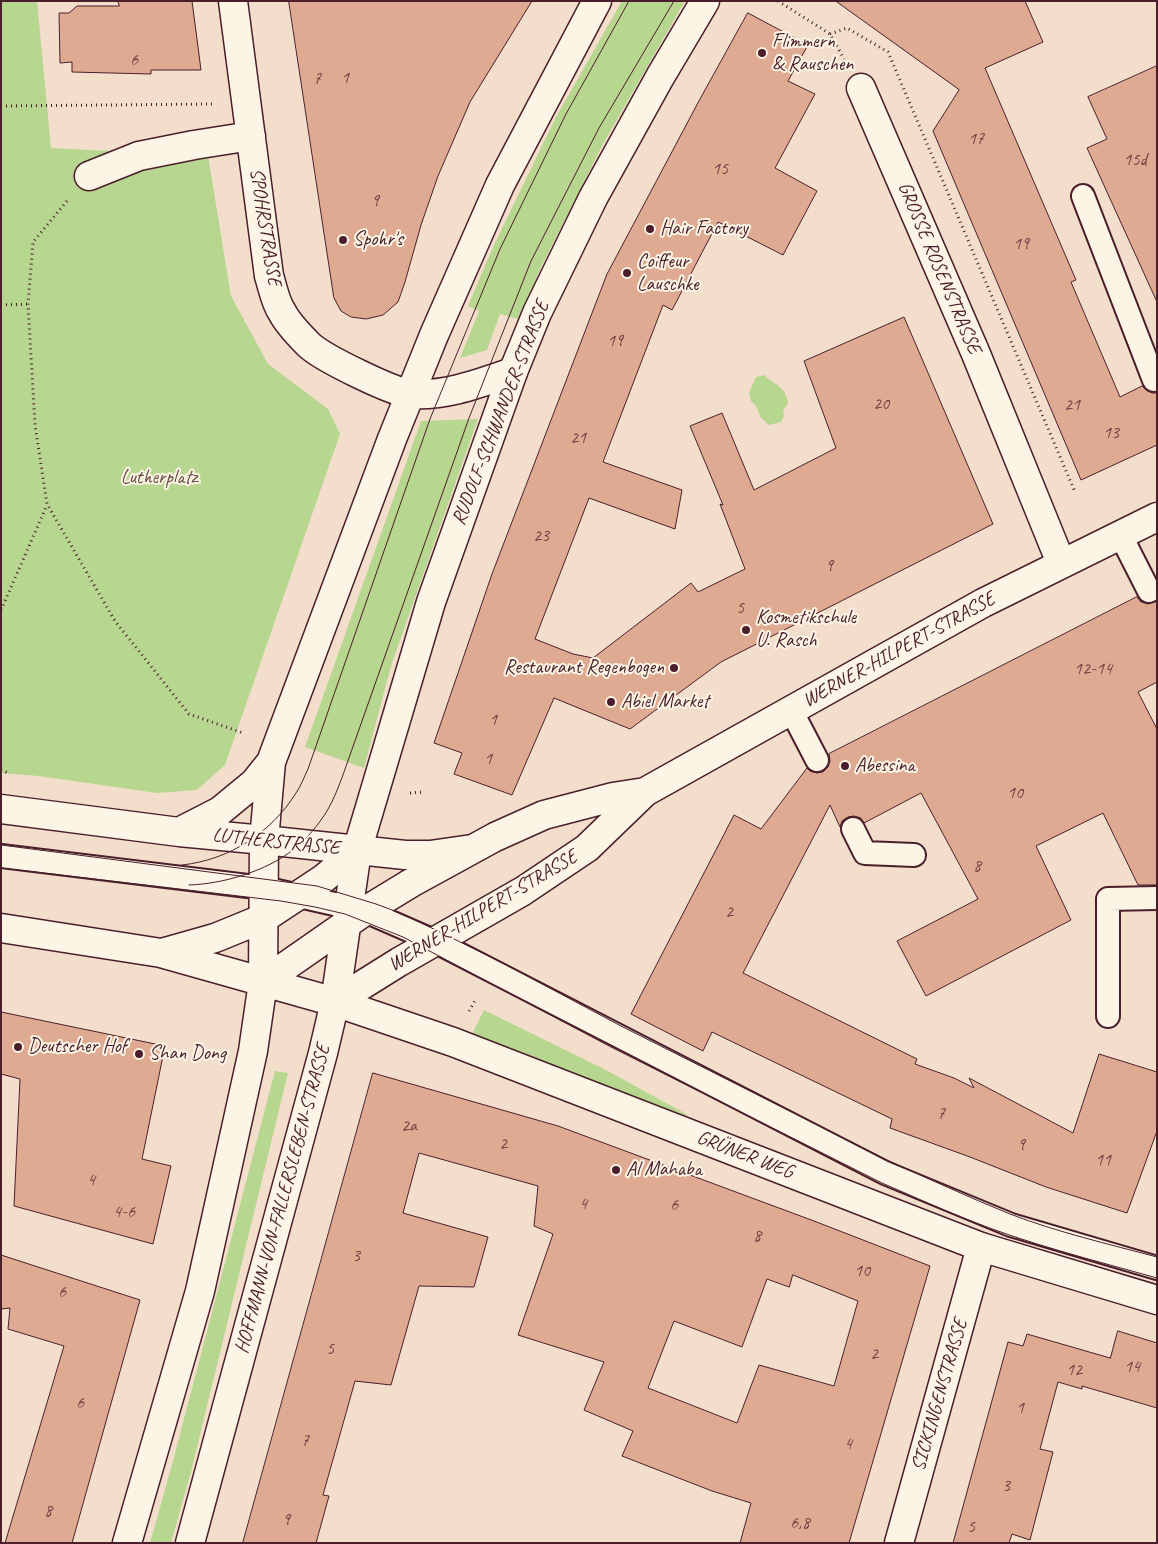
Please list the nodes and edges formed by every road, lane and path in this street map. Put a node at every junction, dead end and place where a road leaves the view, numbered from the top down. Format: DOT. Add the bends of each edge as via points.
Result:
graph roads {
  1 [pos="233,1"];
  2 [pos="597,1"];
  3 [pos="705,1"];
  4 [pos="778,1"];
  5 [pos="861,88"];
  6 [pos="246,104"];
  7 [pos="1,106"];
  8 [pos="251,136"];
  9 [pos="89,176"];
  10 [pos="1083,196"];
  11 [pos="28,304"];
  12 [pos="1,305"];
  13 [pos="513,372"];
  14 [pos="1154,380"];
  15 [pos="410,394"];
  16 [pos="47,504"];
  17 [pos="1157,516"];
  18 [pos="1120,534"];
  19 [pos="1061,564"];
  20 [pos="1149,591"];
  21 [pos="1,610"];
  22 [pos="791,710"];
  23 [pos="243,733"];
  24 [pos="817,760"];
  25 [pos="271,762"];
  26 [pos="645,792"];
  27 [pos="1,809"];
  28 [pos="853,829"];
  29 [pos="179,832"];
  30 [pos="264,840"];
  31 [pos="472,849"];
  32 [pos="358,851"];
  33 [pos="914,855"];
  34 [pos="1,856"];
  35 [pos="264,888"];
  36 [pos="298,895"];
  37 [pos="1157,898"];
  38 [pos="354,913"];
  39 [pos="264,918"];
  40 [pos="1,928"];
  41 [pos="434,941"];
  42 [pos="160,953"];
  43 [pos="263,982"];
  44 [pos="335,1002"];
  45 [pos="1108,1016"];
  46 [pos="981,1247"];
  47 [pos="1157,1268"];
  48 [pos="1157,1300"];
  49 [pos="128,1543"];
  50 [pos="190,1543"];
  51 [pos="898,1543"];
  1 -- 6 [label="main road, SPOHRSTRASSE"];
  2 -- 15 [label="main road" via="500,184"];
  3 -- 13 [label="main road, RUDOLF-SCHWANDER-STRASSE" via="593,198 537,313"];
  4 -- 5 [label="path" via="830,34"];
  5 -- 19 [label="main road, GROSSE ROSENSTRASSE" via="976,354"];
  6 -- 7 [label="path"];
  6 -- 8 [label="main road, SPOHRSTRASSE"];
  8 -- 9 [label="main road" via="139,156"];
  8 -- 15 [label="main road, SPOHRSTRASSE" via="268,276 281,312 310,346 377,382"];
  9 -- 11 [label="path" via="33,242"];
  10 -- 14 [label="lane"];
  11 -- 12 [label="path"];
  11 -- 16 [label="path" via="35,424"];
  13 -- 15 [label="main road, SPOHRSTRASSE" via="463,389"];
  13 -- 32 [label="main road, RUDOLF-SCHWANDER-STRASSE" via="431,602"];
  15 -- 25 [label="main road"];
  16 -- 21 [label="path"];
  16 -- 23 [label="path" via="115,621 189,714"];
  17 -- 18 [label="main road, WERNER-HILPERT-STRASSE"];
  18 -- 19 [label="main road, WERNER-HILPERT-STRASSE"];
  18 -- 20 [label="lane"];
  19 -- 22 [label="main road, WERNER-HILPERT-STRASSE" via="983,603"];
  22 -- 24 [label="lane"];
  22 -- 26 [label="main road, WERNER-HILPERT-STRASSE"];
  25 -- 29 [label="main road" via="254,783 220,812"];
  25 -- 30 [label="main road"];
  26 -- 31 [label="main road, WERNER-HILPERT-STRASSE" via="544,815"];
  26 -- 41 [label="main road, WERNER-HILPERT-STRASSE" via="587,848 523,891"];
  27 -- 29 [label="main road, LUTHERSTRASSE"];
  28 -- 33 [label="lane" via="865,852"];
  29 -- 30 [label="main road, LUTHERSTRASSE"];
  30 -- 32 [label="main road, LUTHERSTRASSE"];
  30 -- 35 [label="main road"];
  31 -- 32 [label="main road, WERNER-HILPERT-STRASSE" via="430,855"];
  31 -- 38 [label="main road, WERNER-HILPERT-STRASSE"];
  32 -- 36 [label="main road, LUTHERSTRASSE"];
  32 -- 38 [label="main road, HOFFMANN-VON-FALLERSLEBEN-STRASSE"];
  34 -- 35 [label="lane"];
  35 -- 36 [label="lane"];
  35 -- 39 [label="main road"];
  36 -- 38 [label="lane"];
  36 -- 39 [label="main road, LUTHERSTRASSE"];
  37 -- 45 [label="lane" via="1108,900"];
  38 -- 41 [label="lane"];
  38 -- 43 [label="main road, WERNER-HILPERT-STRASSE"];
  38 -- 44 [label="main road, HOFFMANN-VON-FALLERSLEBEN-STRASSE"];
  39 -- 42 [label="main road, LUTHERSTRASSE" via="215,938"];
  39 -- 43 [label="main road"];
  40 -- 42 [label="main road, LUTHERSTRASSE"];
  41 -- 44 [label="main road, WERNER-HILPERT-STRASSE"];
  41 -- 47 [label="lane" via="885,1173 1011,1225"];
  42 -- 43 [label="main road, LUTHERSTRASSE"];
  43 -- 44 [label="main road, LUTHERSTRASSE"];
  43 -- 49 [label="main road" via="253,1051 200,1291"];
  44 -- 46 [label="main road, GRÜNER WEG" via="453,1042"];
  44 -- 50 [label="main road, HOFFMANN-VON-FALLERSLEBEN-STRASSE"];
  46 -- 48 [label="main road, GRÜNER WEG"];
  46 -- 51 [label="main road, SICKINGENSTRASSE"];
}
